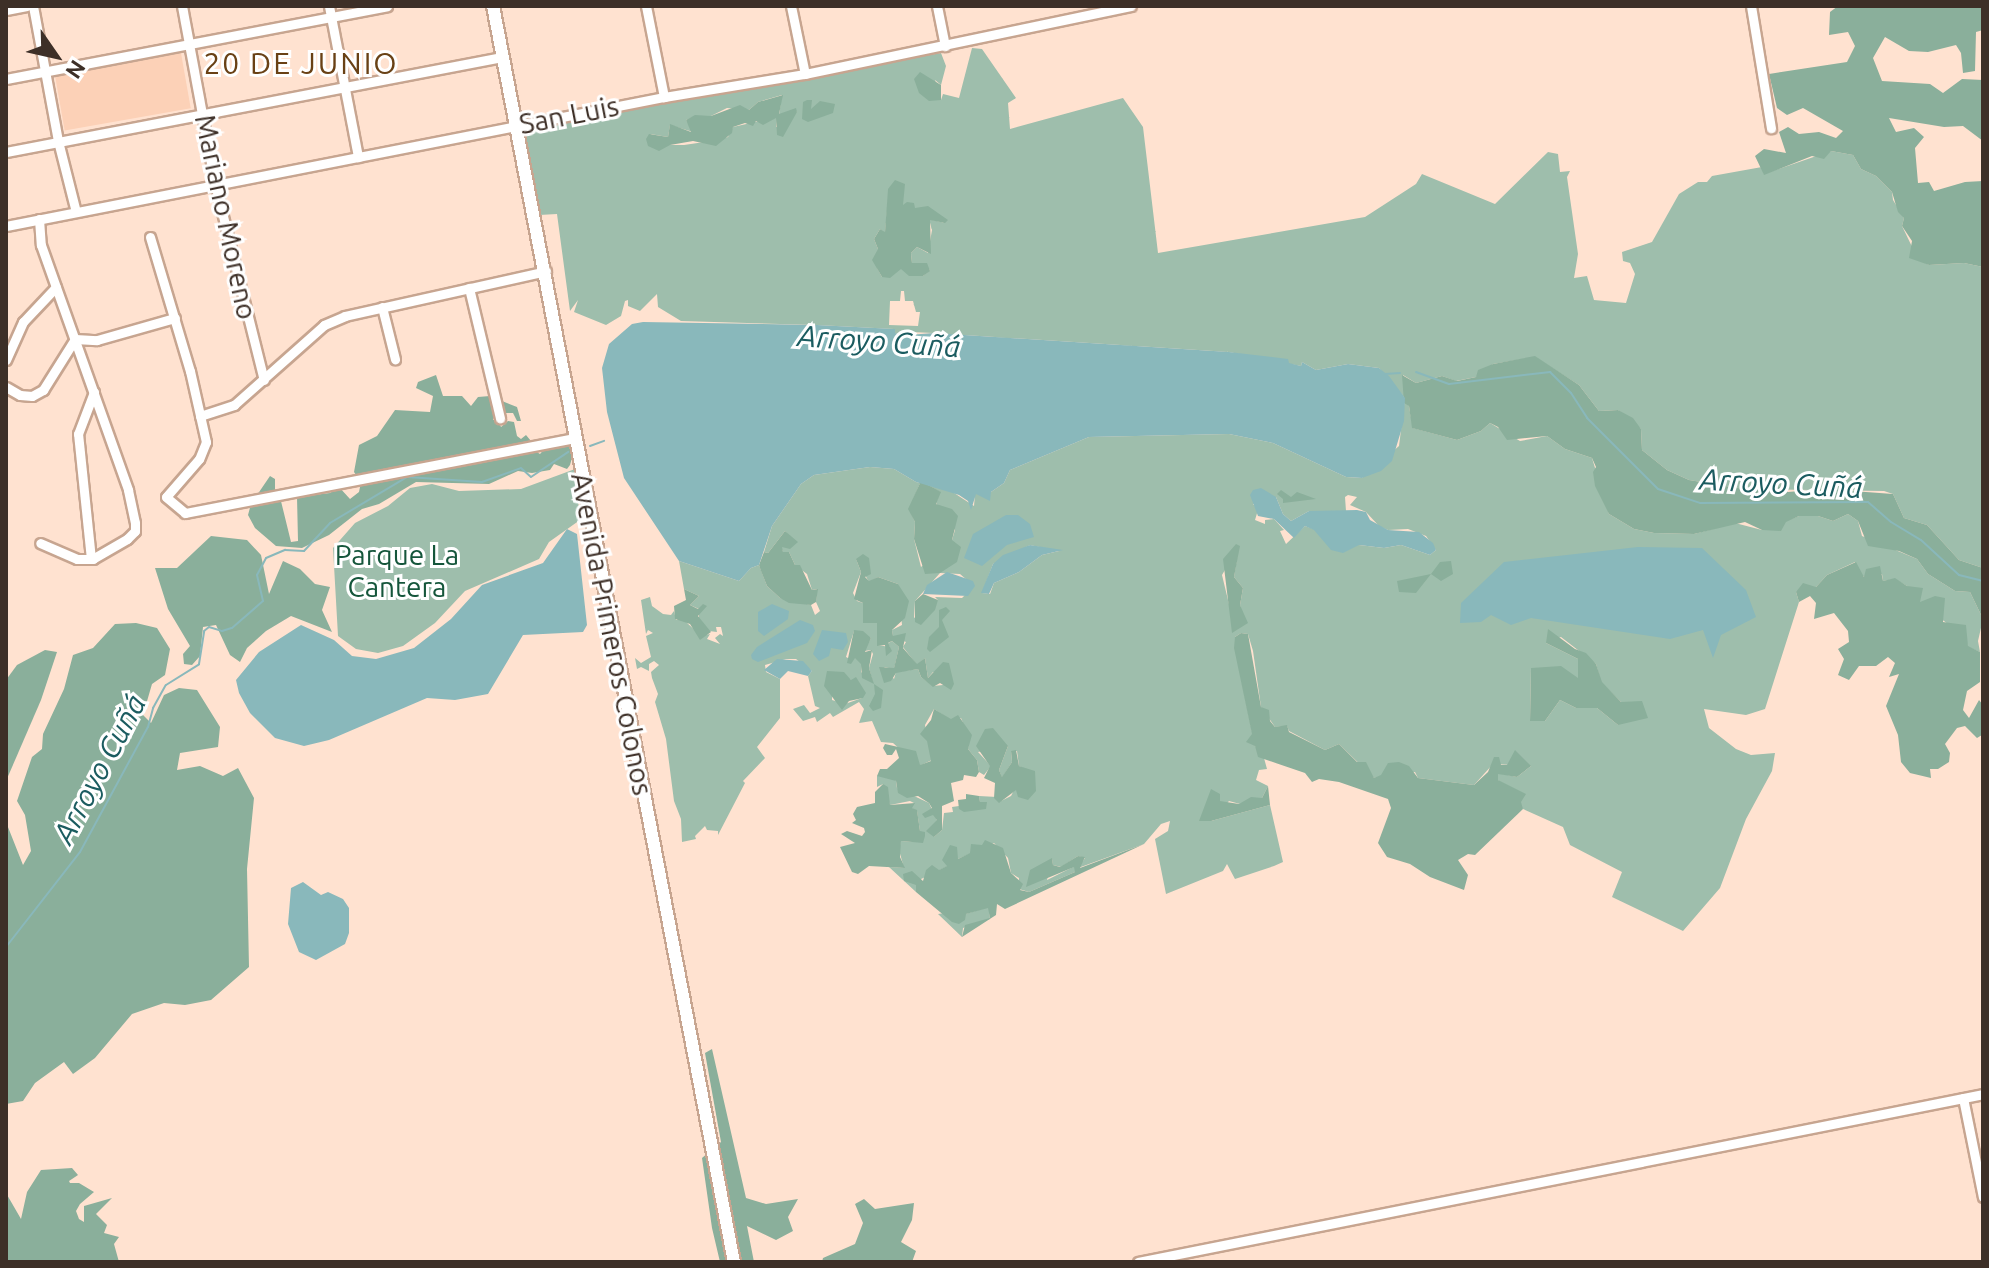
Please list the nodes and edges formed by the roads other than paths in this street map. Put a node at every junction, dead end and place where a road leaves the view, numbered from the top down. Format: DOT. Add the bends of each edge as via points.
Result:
graph roads {
  1 [pos="30,6"];
  2 [pos="182,6"];
  3 [pos="387,6"];
  4 [pos="493,6"];
  5 [pos="646,6"];
  6 [pos="791,6"];
  7 [pos="937,6"];
  8 [pos="1131,6"];
  9 [pos="1751,6"];
  10 [pos="6,10"];
  11 [pos="1087,10"];
  12 [pos="330,11"];
  13 [pos="191,43"];
  14 [pos="945,46"];
  15 [pos="502,57"];
  16 [pos="45,72"];
  17 [pos="805,74"];
  18 [pos="6,79"];
  19 [pos="344,87"];
  20 [pos="664,97"];
  21 [pos="203,114"];
  22 [pos="515,126"];
  23 [pos="1771,128"];
  24 [pos="58,141"];
  25 [pos="6,152"];
  26 [pos="358,157"];
  27 [pos="215,184"];
  28 [pos="76,212"];
  29 [pos="39,219"];
  30 [pos="6,226"];
  31 [pos="150,237"];
  32 [pos="546,271"];
  33 [pos="56,287"];
  34 [pos="469,288"];
  35 [pos="382,307"];
  36 [pos="175,318"];
  37 [pos="75,339"];
  38 [pos="395,359"];
  39 [pos="6,360"];
  40 [pos="264,380"];
  41 [pos="6,387"];
  42 [pos="94,392"];
  43 [pos="200,416"];
  44 [pos="500,418"];
  45 [pos="573,438"];
  46 [pos="40,543"];
  47 [pos="91,559"];
  48 [pos="1983,1094"];
  49 [pos="1963,1098"];
  50 [pos="1983,1197"];
  51 [pos="734,1262"];
  52 [pos="1138,1262"];
  1 -- 10 [label="street"];
  1 -- 16 [label="street"];
  2 -- 13 [label="street, Mariano Moreno"];
  3 -- 12 [label="street"];
  4 -- 15 [label="street, Avenida Primeros Colonos"];
  5 -- 20 [label="street"];
  6 -- 17 [label="street"];
  7 -- 14 [label="street"];
  8 -- 11 [label="street, San Luis"];
  9 -- 23 [label="street"];
  11 -- 14 [label="street, San Luis"];
  12 -- 13 [label="street"];
  12 -- 19 [label="street"];
  13 -- 16 [label="street"];
  13 -- 21 [label="street, Mariano Moreno"];
  14 -- 17 [label="street, San Luis"];
  15 -- 19 [label="street"];
  15 -- 22 [label="street, Avenida Primeros Colonos"];
  16 -- 18 [label="street"];
  16 -- 24 [label="street"];
  17 -- 20 [label="street, San Luis"];
  19 -- 21 [label="street"];
  19 -- 26 [label="street"];
  20 -- 22 [label="street, San Luis"];
  21 -- 24 [label="street"];
  21 -- 27 [label="street, Mariano Moreno"];
  22 -- 26 [label="street, San Luis"];
  22 -- 32 [label="street, Avenida Primeros Colonos"];
  24 -- 25 [label="street"];
  24 -- 28 [label="street"];
  26 -- 27 [label="street, San Luis"];
  27 -- 28 [label="street, San Luis"];
  27 -- 40 [label="street, Mariano Moreno"];
  28 -- 29 [label="street, San Luis"];
  29 -- 30 [label="street, San Luis"];
  29 -- 33 [label="street" via="41,245"];
  31 -- 36 [label="street"];
  32 -- 34 [label="street"];
  32 -- 45 [label="street, Avenida Primeros Colonos"];
  33 -- 37 [label="street"];
  33 -- 39 [label="street" via="23,322"];
  34 -- 35 [label="street"];
  34 -- 44 [label="street"];
  35 -- 38 [label="street"];
  35 -- 40 [label="street" via="324,325"];
  36 -- 37 [label="street" via="97,340"];
  36 -- 43 [label="street"];
  37 -- 41 [label="street" via="43,390 32,396"];
  37 -- 42 [label="street"];
  40 -- 43 [label="street" via="234,405"];
  42 -- 47 [label="street" via="78,434"];
  42 -- 47 [label="street" via="128,490 135,531"];
  43 -- 45 [label="street" via="206,442 199,459 166,497 185,513"];
  45 -- 51 [label="street, Avenida Primeros Colonos"];
  46 -- 47 [label="street" via="77,559"];
  48 -- 49 [label="street"];
  49 -- 50 [label="street"];
  49 -- 52 [label="street"];
}
